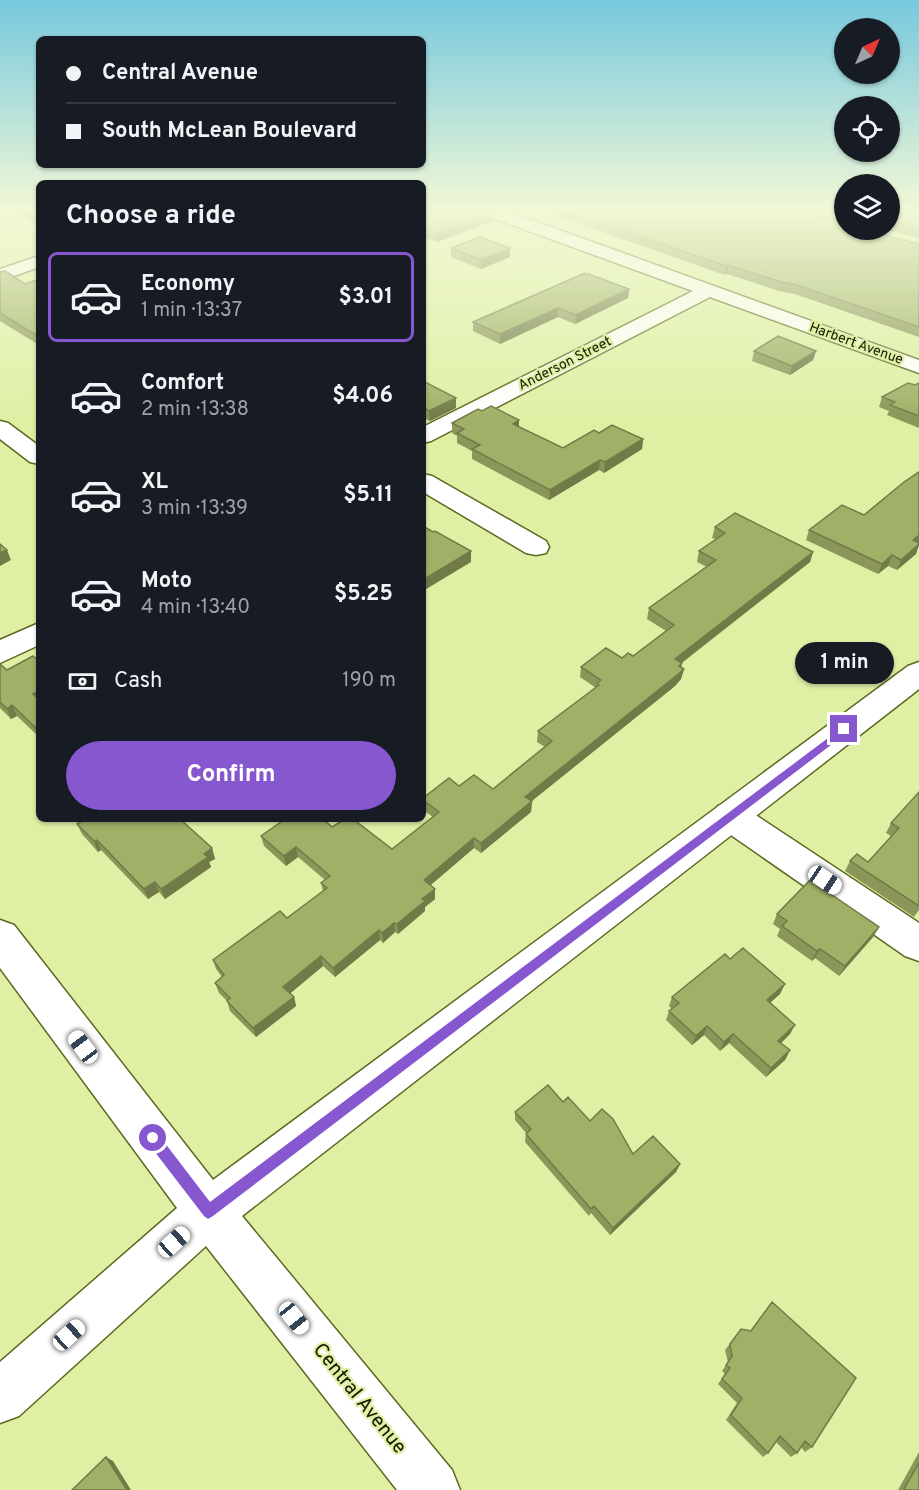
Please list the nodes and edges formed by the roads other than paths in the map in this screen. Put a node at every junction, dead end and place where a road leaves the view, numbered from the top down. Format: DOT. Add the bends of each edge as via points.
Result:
graph roads {
  1 [pos="13,280"];
  2 [pos="677,280"];
  3 [pos="0,287"];
  4 [pos="708,291"];
  5 [pos="919,367"];
  6 [pos="0,428"];
  7 [pos="426,434"];
  8 [pos="36,455"];
  9 [pos="426,483"];
  10 [pos="536,547"];
  11 [pos="36,635"];
  12 [pos="0,653"];
  13 [pos="919,673"];
  14 [pos="730,816"];
  15 [pos="0,937"];
  16 [pos="919,944"];
  17 [pos="208,1212"];
  18 [pos="0,1397"];
  19 [pos="432,1490"];
  1 -- 3 [label="street"];
  2 -- 4 [label="street, Harbert Avenue"];
  4 -- 5 [label="street, Harbert Avenue"];
  4 -- 7 [label="street, Anderson Street"];
  6 -- 8 [label="street"];
  9 -- 10 [label="street"];
  11 -- 12 [label="street"];
  13 -- 14 [label="street"];
  14 -- 16 [label="street"];
  14 -- 17 [label="street"];
  15 -- 17 [label="street, Central Avenue"];
  17 -- 18 [label="street"];
  17 -- 19 [label="street, Central Avenue"];
}
